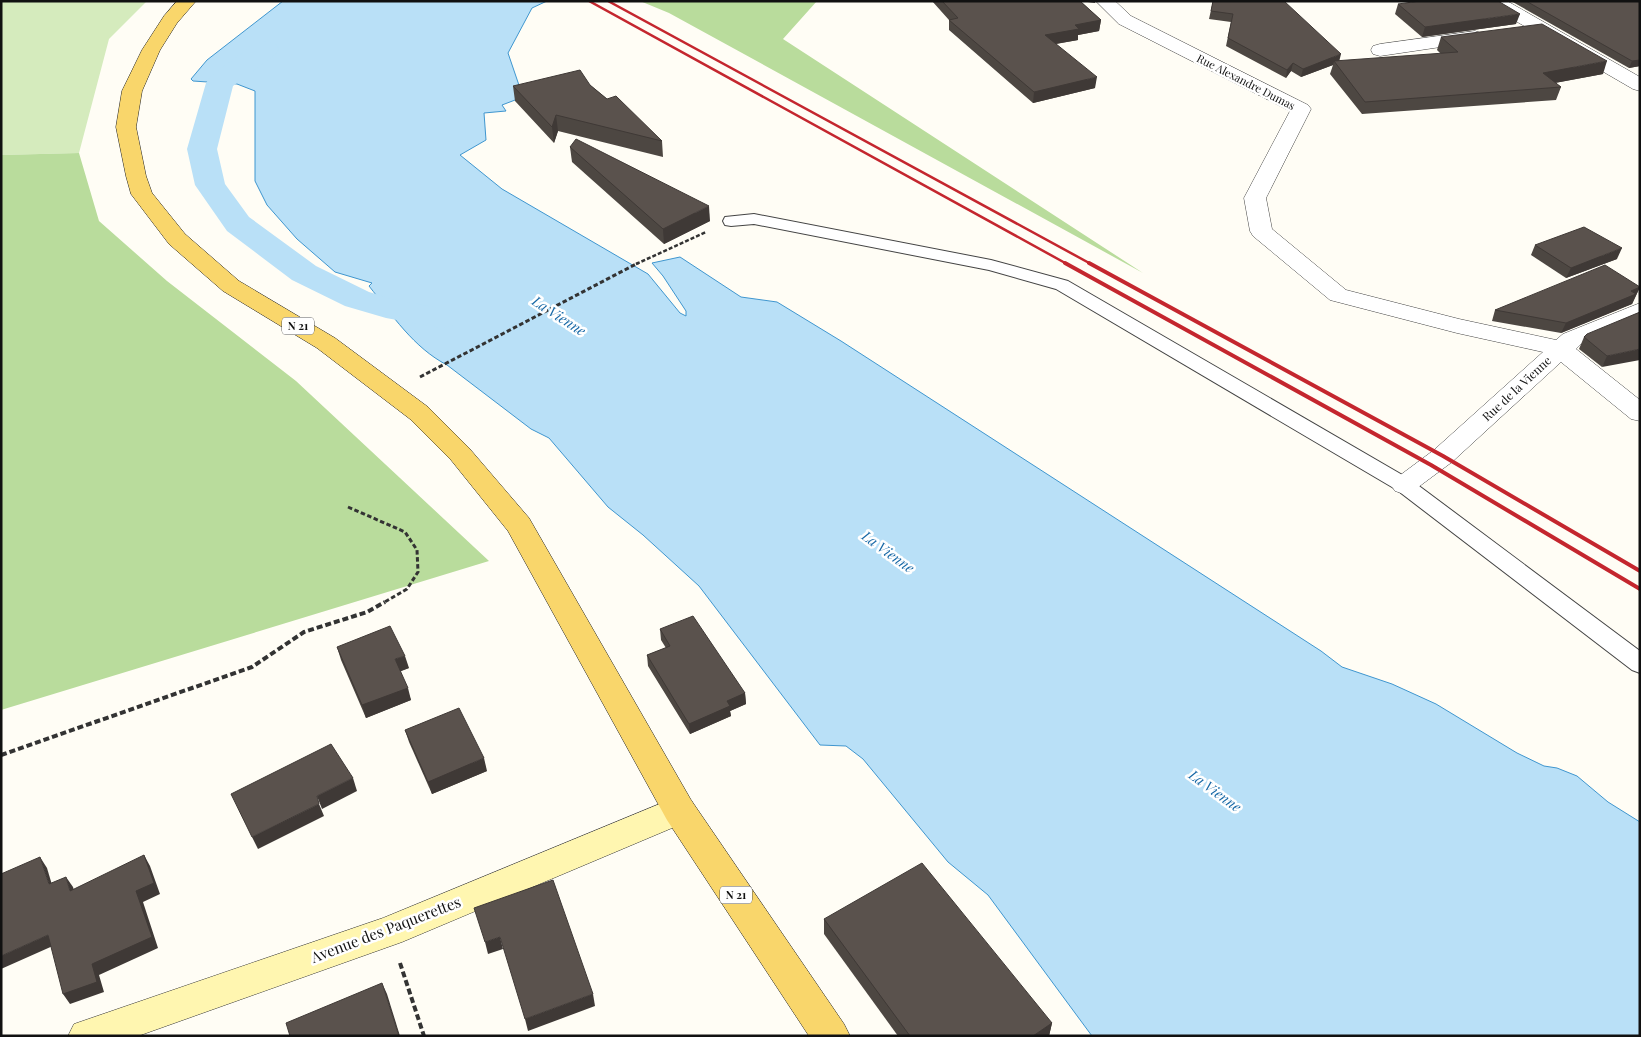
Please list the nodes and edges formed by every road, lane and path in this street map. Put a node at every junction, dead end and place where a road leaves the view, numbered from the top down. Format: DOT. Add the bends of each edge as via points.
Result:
graph roads {
  1 [pos="187,1"];
  2 [pos="1105,1"];
  3 [pos="1494,1"];
  4 [pos="1539,28"];
  5 [pos="1511,32"];
  6 [pos="1492,34"];
  7 [pos="1380,50"];
  8 [pos="1640,85"];
  9 [pos="731,220"];
  10 [pos="1640,310"];
  11 [pos="1561,349"];
  12 [pos="440,366"];
  13 [pos="1640,413"];
  14 [pos="1404,485"];
  15 [pos="348,507"];
  16 [pos="1640,664"];
  17 [pos="1,755"];
  18 [pos="679,810"];
  19 [pos="390,931"];
  20 [pos="87,1036"];
  21 [pos="424,1036"];
  22 [pos="831,1036"];
  1 -- 18 [label="main road, N 21" via="151,50 132,91 126,127 142,194 177,239 231,286 326,343 419,413 460,454 520,525"];
  2 -- 11 [label="street, Rue Alexandre Dumas" via="1125,20 1301,109 1255,198 1261,231 1338,295"];
  3 -- 4 [label="street"];
  4 -- 5 [label="street"];
  4 -- 8 [label="street"];
  6 -- 7 [label="street"];
  9 -- 12 [label="path" via="642,261"];
  9 -- 14 [label="lane" via="754,218 991,265 1062,284"];
  10 -- 11 [label="street, Rue de la Vienne" via="1572,339"];
  11 -- 13 [label="street"];
  11 -- 14 [label="street, Rue de la Vienne" via="1450,450"];
  14 -- 16 [label="lane"];
  15 -- 17 [label="path" via="405,532 417,550 418,572 407,589 367,612 304,632 252,667"];
  18 -- 19 [label="main road, Avenue des Paquerettes"];
  18 -- 22 [label="main road, N 21"];
  19 -- 20 [label="main road, Avenue des Paquerettes"];
  19 -- 21 [label="path"];
}
